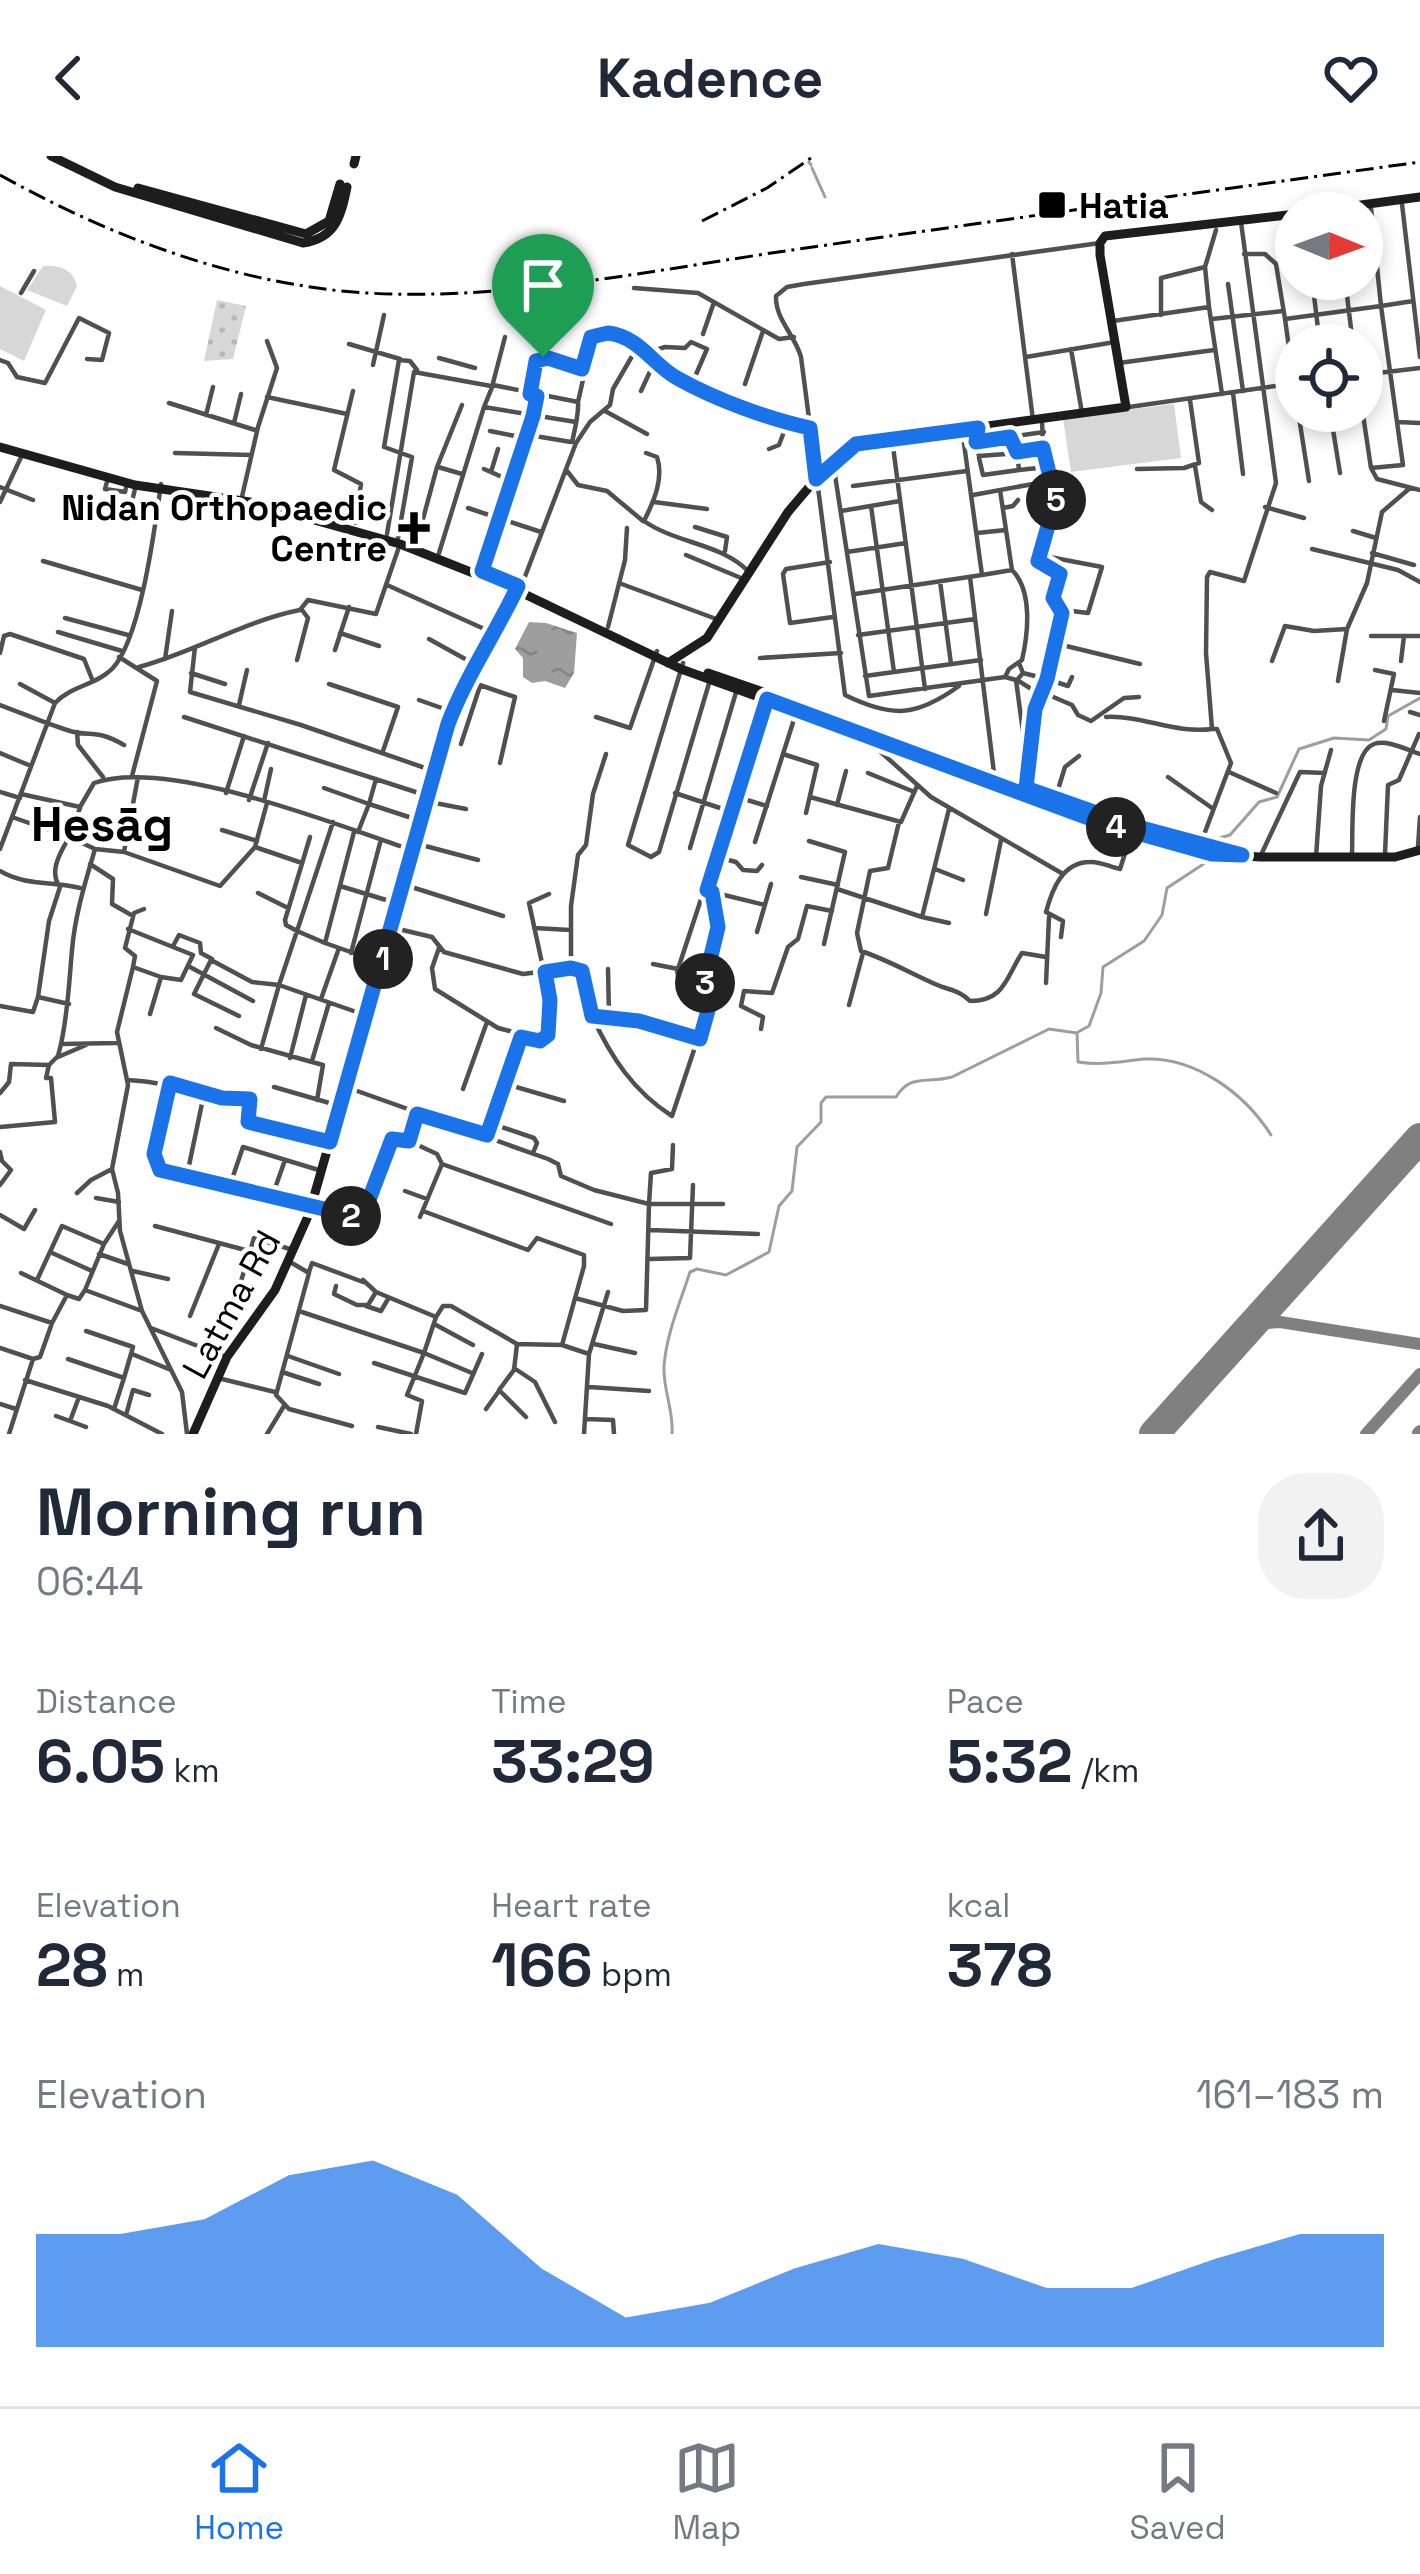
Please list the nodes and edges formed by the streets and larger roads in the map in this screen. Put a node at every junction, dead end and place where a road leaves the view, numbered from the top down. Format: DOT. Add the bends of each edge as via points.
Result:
graph roads {
  1 [pos="51,156"];
  2 [pos="62,156"];
  3 [pos="1420,200"];
  4 [pos="1402,204"];
  5 [pos="1383,205"];
  6 [pos="1383,206"];
  7 [pos="1275,219"];
  8 [pos="1241,224"];
  9 [pos="1216,230"];
  10 [pos="1100,243"];
  11 [pos="1012,254"];
  12 [pos="1244,254"];
  13 [pos="1275,263"];
  14 [pos="1102,264"];
  15 [pos="1420,266"];
  16 [pos="1204,267"];
  17 [pos="1409,267"];
  18 [pos="34,271"];
  19 [pos="1228,284"];
  20 [pos="634,288"];
  21 [pos="21,292"];
  22 [pos="1282,300"];
  23 [pos="1314,300"];
  24 [pos="1347,300"];
  25 [pos="1380,300"];
  26 [pos="1413,301"];
  27 [pos="713,304"];
  28 [pos="1381,306"];
  29 [pos="1210,307"];
  30 [pos="1348,311"];
  31 [pos="1251,314"];
  32 [pos="384,315"];
  33 [pos="1161,315"];
  34 [pos="1284,315"];
  35 [pos="1316,315"];
  36 [pos="1232,316"];
  37 [pos="1212,319"];
  38 [pos="1113,321"];
  39 [pos="1285,324"];
  40 [pos="1317,324"];
  41 [pos="1350,324"];
  42 [pos="763,331"];
  43 [pos="703,334"];
  44 [pos="505,337"];
  45 [pos="794,337"];
  46 [pos="267,341"];
  47 [pos="1116,342"];
  48 [pos="350,344"];
  49 [pos="638,346"];
  50 [pos="1071,349"];
  51 [pos="1216,349"];
  52 [pos="376,351"];
  53 [pos="648,352"];
  54 [pos="1026,357"];
  55 [pos="1420,357"];
  56 [pos="439,358"];
  57 [pos="87,359"];
  58 [pos="400,359"];
  59 [pos="0,360"];
  60 [pos="656,362"];
  61 [pos="1119,363"];
  62 [pos="461,364"];
  63 [pos="373,365"];
  64 [pos="476,368"];
  65 [pos="1420,368"];
  66 [pos="582,369"];
  67 [pos="417,370"];
  68 [pos="1390,370"];
  69 [pos="1383,371"];
  70 [pos="458,379"];
  71 [pos="745,384"];
  72 [pos="492,386"];
  73 [pos="692,386"];
  74 [pos="1275,386"];
  75 [pos="213,388"];
  76 [pos="1262,388"];
  77 [pos="353,391"];
  78 [pos="641,391"];
  79 [pos="1243,391"];
  80 [pos="1233,393"];
  81 [pos="241,394"];
  82 [pos="1222,394"];
  83 [pos="533,395"];
  84 [pos="267,397"];
  85 [pos="1190,398"];
  86 [pos="578,402"];
  87 [pos="169,403"];
  88 [pos="462,405"];
  89 [pos="484,406"];
  90 [pos="1126,407"];
  91 [pos="604,410"];
  92 [pos="1082,413"];
  93 [pos="347,414"];
  94 [pos="206,415"];
  95 [pos="533,416"];
  96 [pos="1038,419"];
  97 [pos="788,421"];
  98 [pos="576,422"];
  99 [pos="1397,422"];
  100 [pos="234,423"];
  101 [pos="1420,423"];
  102 [pos="1010,424"];
  103 [pos="810,428"];
  104 [pos="978,428"];
  105 [pos="962,429"];
  106 [pos="257,430"];
  107 [pos="490,431"];
  108 [pos="1044,432"];
  109 [pos="1302,432"];
  110 [pos="1333,432"];
  111 [pos="1366,432"];
  112 [pos="647,434"];
  113 [pos="526,436"];
  114 [pos="1010,437"];
  115 [pos="892,439"];
  116 [pos="976,442"];
  117 [pos="574,443"];
  118 [pos="0,444"];
  119 [pos="1043,448"];
  120 [pos="498,449"];
  121 [pos="769,449"];
  122 [pos="1014,450"];
  123 [pos="22,453"];
  124 [pos="176,453"];
  125 [pos="646,453"];
  126 [pos="401,454"];
  127 [pos="251,455"];
  128 [pos="979,456"];
  129 [pos="833,462"];
  130 [pos="1048,466"];
  131 [pos="1195,466"];
  132 [pos="437,467"];
  133 [pos="1371,468"];
  134 [pos="1137,469"];
  135 [pos="967,470"];
  136 [pos="1018,470"];
  137 [pos="567,471"];
  138 [pos="1340,472"];
  139 [pos="461,474"];
  140 [pos="1243,474"];
  141 [pos="816,479"];
  142 [pos="511,481"];
  143 [pos="897,481"];
  144 [pos="1310,481"];
  145 [pos="1044,482"];
  146 [pos="131,484"];
  147 [pos="853,486"];
  148 [pos="161,487"];
  149 [pos="3,488"];
  150 [pos="1410,488"];
  151 [pos="1000,490"];
  152 [pos="1420,490"];
  153 [pos="970,495"];
  154 [pos="242,498"];
  155 [pos="33,500"];
  156 [pos="1018,500"];
  157 [pos="900,501"];
  158 [pos="0,502"];
  159 [pos="654,502"];
  160 [pos="871,506"];
  161 [pos="1265,507"];
  162 [pos="468,508"];
  163 [pos="1003,508"];
  164 [pos="707,509"];
  165 [pos="1212,510"];
  166 [pos="842,511"];
  167 [pos="500,517"];
  168 [pos="128,518"];
  169 [pos="1304,518"];
  170 [pos="644,521"];
  171 [pos="355,523"];
  172 [pos="694,527"];
  173 [pos="627,528"];
  174 [pos="1006,530"];
  175 [pos="1353,531"];
  176 [pos="541,532"];
  177 [pos="977,533"];
  178 [pos="388,537"];
  179 [pos="1378,538"];
  180 [pos="906,543"];
  181 [pos="416,545"];
  182 [pos="877,548"];
  183 [pos="1312,549"];
  184 [pos="847,552"];
  185 [pos="439,553"];
  186 [pos="725,553"];
  187 [pos="1372,553"];
  188 [pos="686,555"];
  189 [pos="1039,555"];
  190 [pos="43,561"];
  191 [pos="830,562"];
  192 [pos="1370,563"];
  193 [pos="1414,565"];
  194 [pos="1012,570"];
  195 [pos="482,571"];
  196 [pos="982,575"];
  197 [pos="746,576"];
  198 [pos="970,577"];
  199 [pos="940,581"];
  200 [pos="1420,582"];
  201 [pos="620,583"];
  202 [pos="912,584"];
  203 [pos="387,585"];
  204 [pos="518,588"];
  205 [pos="883,589"];
  206 [pos="142,590"];
  207 [pos="853,594"];
  208 [pos="349,607"];
  209 [pos="302,609"];
  210 [pos="1061,610"];
  211 [pos="172,611"];
  212 [pos="836,617"];
  213 [pos="65,618"];
  214 [pos="975,619"];
  215 [pos="718,620"];
  216 [pos="946,623"];
  217 [pos="917,626"];
  218 [pos="608,627"];
  219 [pos="1347,628"];
  220 [pos="888,630"];
  221 [pos="58,632"];
  222 [pos="340,633"];
  223 [pos="495,634"];
  224 [pos="858,634"];
  225 [pos="128,635"];
  226 [pos="1371,636"];
  227 [pos="1405,636"];
  228 [pos="1420,636"];
  229 [pos="429,639"];
  230 [pos="1056,643"];
  231 [pos="379,646"];
  232 [pos="700,646"];
  233 [pos="195,647"];
  234 [pos="334,650"];
  235 [pos="0,653"];
  236 [pos="841,653"];
  237 [pos="120,654"];
  238 [pos="656,654"];
  239 [pos="760,658"];
  240 [pos="165,660"];
  241 [pos="297,660"];
  242 [pos="670,660"];
  243 [pos="981,660"];
  244 [pos="1401,661"];
  245 [pos="1272,662"];
  246 [pos="1019,663"];
  247 [pos="951,664"];
  248 [pos="1140,664"];
  249 [pos="478,666"];
  250 [pos="682,666"];
  251 [pos="140,667"];
  252 [pos="922,669"];
  253 [pos="247,670"];
  254 [pos="1375,670"];
  255 [pos="698,672"];
  256 [pos="894,672"];
  257 [pos="191,673"];
  258 [pos="865,676"];
  259 [pos="1006,677"];
  260 [pos="1072,677"];
  261 [pos="1019,678"];
  262 [pos="92,679"];
  263 [pos="1047,679"];
  264 [pos="710,680"];
  265 [pos="468,681"];
  266 [pos="1338,682"];
  267 [pos="984,683"];
  268 [pos="20,684"];
  269 [pos="225,684"];
  270 [pos="328,684"];
  271 [pos="480,686"];
  272 [pos="958,686"];
  273 [pos="737,689"];
  274 [pos="926,689"];
  275 [pos="1042,689"];
  276 [pos="1392,690"];
  277 [pos="1420,693"];
  278 [pos="1139,697"];
  279 [pos="767,699"];
  280 [pos="419,700"];
  281 [pos="55,704"];
  282 [pos="0,706"];
  283 [pos="239,707"];
  284 [pos="797,710"];
  285 [pos="453,712"];
  286 [pos="1410,712"];
  287 [pos="1420,715"];
  288 [pos="184,717"];
  289 [pos="596,717"];
  290 [pos="1102,717"];
  291 [pos="1384,721"];
  292 [pos="46,722"];
  293 [pos="1212,728"];
  294 [pos="76,733"];
  295 [pos="861,733"];
  296 [pos="244,734"];
  297 [pos="1419,734"];
  298 [pos="268,742"];
  299 [pos="460,743"];
  300 [pos="124,745"];
  301 [pos="1331,750"];
  302 [pos="0,753"];
  303 [pos="382,753"];
  304 [pos="1416,753"];
  305 [pos="606,754"];
  306 [pos="782,754"];
  307 [pos="1026,755"];
  308 [pos="1079,756"];
  309 [pos="500,763"];
  310 [pos="31,766"];
  311 [pos="271,770"];
  312 [pos="433,770"];
  313 [pos="846,771"];
  314 [pos="1229,772"];
  315 [pos="1325,772"];
  316 [pos="868,773"];
  317 [pos="135,776"];
  318 [pos="1168,777"];
  319 [pos="993,778"];
  320 [pos="376,779"];
  321 [pos="105,780"];
  322 [pos="324,788"];
  323 [pos="1026,788"];
  324 [pos="915,789"];
  325 [pos="0,792"];
  326 [pos="675,793"];
  327 [pos="1276,793"];
  328 [pos="226,794"];
  329 [pos="21,796"];
  330 [pos="734,796"];
  331 [pos="810,797"];
  332 [pos="427,798"];
  333 [pos="1054,799"];
  334 [pos="249,800"];
  335 [pos="704,802"];
  336 [pos="265,803"];
  337 [pos="369,804"];
  338 [pos="837,805"];
  339 [pos="767,806"];
  340 [pos="80,808"];
  341 [pos="1212,808"];
  342 [pos="466,809"];
  343 [pos="950,809"];
  344 [pos="729,811"];
  345 [pos="806,813"];
  346 [pos="12,817"];
  347 [pos="1420,817"];
  348 [pos="421,821"];
  349 [pos="333,822"];
  350 [pos="899,822"];
  351 [pos="222,830"];
  352 [pos="356,831"];
  353 [pos="1132,832"];
  354 [pos="69,837"];
  355 [pos="310,837"];
  356 [pos="1000,839"];
  357 [pos="381,840"];
  358 [pos="809,841"];
  359 [pos="755,842"];
  360 [pos="255,844"];
  361 [pos="413,847"];
  362 [pos="1205,847"];
  363 [pos="690,848"];
  364 [pos="0,849"];
  365 [pos="95,849"];
  366 [pos="1419,851"];
  367 [pos="124,852"];
  368 [pos="717,857"];
  369 [pos="1260,857"];
  370 [pos="1384,858"];
  371 [pos="1316,859"];
  372 [pos="1352,859"];
  373 [pos="478,860"];
  374 [pos="302,863"];
  375 [pos="90,865"];
  376 [pos="762,865"];
  377 [pos="934,868"];
  378 [pos="0,871"];
  379 [pos="1063,874"];
  380 [pos="801,877"];
  381 [pos="963,880"];
  382 [pos="58,884"];
  383 [pos="402,884"];
  384 [pos="771,884"];
  385 [pos="340,886"];
  386 [pos="837,887"];
  387 [pos="82,888"];
  388 [pos="710,891"];
  389 [pos="258,893"];
  390 [pos="366,894"];
  391 [pos="548,894"];
  392 [pos="865,899"];
  393 [pos="396,903"];
  394 [pos="765,905"];
  395 [pos="288,908"];
  396 [pos="145,909"];
  397 [pos="832,911"];
  398 [pos="986,914"];
  399 [pos="133,916"];
  400 [pos="503,916"];
  401 [pos="1049,916"];
  402 [pos="922,917"];
  403 [pos="950,923"];
  404 [pos="390,927"];
  405 [pos="534,928"];
  406 [pos="128,929"];
  407 [pos="571,930"];
  408 [pos="297,931"];
  409 [pos="757,932"];
  410 [pos="1061,937"];
  411 [pos="325,943"];
  412 [pos="824,944"];
  413 [pos="173,946"];
  414 [pos="339,948"];
  415 [pos="440,948"];
  416 [pos="863,952"];
  417 [pos="351,953"];
  418 [pos="1046,957"];
  419 [pos="212,959"];
  420 [pos="382,963"];
  421 [pos="653,964"];
  422 [pos="133,967"];
  423 [pos="190,967"];
  424 [pos="571,968"];
  425 [pos="608,969"];
  426 [pos="677,970"];
  427 [pos="545,972"];
  428 [pos="203,974"];
  429 [pos="161,976"];
  430 [pos="1046,983"];
  431 [pos="280,986"];
  432 [pos="703,989"];
  433 [pos="306,995"];
  434 [pos="38,997"];
  435 [pos="320,1000"];
  436 [pos="253,1001"];
  437 [pos="329,1003"];
  438 [pos="70,1004"];
  439 [pos="849,1005"];
  440 [pos="0,1006"];
  441 [pos="150,1014"];
  442 [pos="366,1015"];
  443 [pos="239,1016"];
  444 [pos="592,1016"];
  445 [pos="609,1016"];
  446 [pos="487,1022"];
  447 [pos="217,1028"];
  448 [pos="761,1029"];
  449 [pos="521,1037"];
  450 [pos="700,1039"];
  451 [pos="117,1043"];
  452 [pos="61,1044"];
  453 [pos="83,1044"];
  454 [pos="261,1048"];
  455 [pos="58,1058"];
  456 [pos="290,1058"];
  457 [pos="312,1063"];
  458 [pos="0,1064"];
  459 [pos="10,1064"];
  460 [pos="49,1065"];
  461 [pos="128,1080"];
  462 [pos="170,1083"];
  463 [pos="505,1084"];
  464 [pos="274,1087"];
  465 [pos="346,1088"];
  466 [pos="463,1090"];
  467 [pos="0,1093"];
  468 [pos="203,1094"];
  469 [pos="317,1100"];
  470 [pos="564,1101"];
  471 [pos="340,1106"];
  472 [pos="417,1114"];
  473 [pos="492,1124"];
  474 [pos="0,1127"];
  475 [pos="487,1135"];
  476 [pos="409,1141"];
  477 [pos="330,1142"];
  478 [pos="674,1145"];
  479 [pos="0,1152"];
  480 [pos="533,1153"];
  481 [pos="285,1159"];
  482 [pos="442,1164"];
  483 [pos="112,1169"];
  484 [pos="322,1171"];
  485 [pos="187,1175"];
  486 [pos="0,1185"];
  487 [pos="230,1185"];
  488 [pos="693,1185"];
  489 [pos="405,1191"];
  490 [pos="77,1193"];
  491 [pos="273,1194"];
  492 [pos="96,1198"];
  493 [pos="428,1199"];
  494 [pos="119,1202"];
  495 [pos="650,1204"];
  496 [pos="692,1204"];
  497 [pos="724,1204"];
  498 [pos="311,1206"];
  499 [pos="35,1210"];
  500 [pos="0,1215"];
  501 [pos="119,1221"];
  502 [pos="611,1224"];
  503 [pos="155,1226"];
  504 [pos="649,1230"];
  505 [pos="692,1232"];
  506 [pos="758,1234"];
  507 [pos="104,1244"];
  508 [pos="219,1244"];
  509 [pos="249,1251"];
  510 [pos="50,1252"];
  511 [pos="99,1254"];
  512 [pos="291,1256"];
  513 [pos="648,1259"];
  514 [pos="129,1267"];
  515 [pos="92,1271"];
  516 [pos="309,1272"];
  517 [pos="21,1273"];
  518 [pos="168,1279"];
  519 [pos="37,1280"];
  520 [pos="336,1286"];
  521 [pos="85,1290"];
  522 [pos="376,1292"];
  523 [pos="608,1292"];
  524 [pos="67,1295"];
  525 [pos="388,1297"];
  526 [pos="575,1298"];
  527 [pos="0,1306"];
  528 [pos="366,1306"];
  529 [pos="603,1307"];
  530 [pos="142,1311"];
  531 [pos="299,1311"];
  532 [pos="190,1316"];
  533 [pos="435,1320"];
  534 [pos="52,1323"];
  535 [pos="151,1328"];
  536 [pos="86,1330"];
  537 [pos="226,1331"];
  538 [pos="592,1343"];
  539 [pos="517,1344"];
  540 [pos="473,1345"];
  541 [pos="562,1345"];
  542 [pos="0,1348"];
  543 [pos="424,1352"];
  544 [pos="635,1353"];
  545 [pos="132,1354"];
  546 [pos="482,1354"];
  547 [pos="590,1354"];
  548 [pos="287,1356"];
  549 [pos="226,1357"];
  550 [pos="33,1359"];
  551 [pos="68,1359"];
  552 [pos="374,1363"];
  553 [pos="514,1368"];
  554 [pos="171,1370"];
  555 [pos="282,1372"];
  556 [pos="340,1374"];
  557 [pos="474,1374"];
  558 [pos="414,1376"];
  559 [pos="124,1378"];
  560 [pos="218,1378"];
  561 [pos="26,1380"];
  562 [pos="319,1384"];
  563 [pos="588,1388"];
  564 [pos="500,1391"];
  565 [pos="649,1391"];
  566 [pos="275,1393"];
  567 [pos="79,1396"];
  568 [pos="148,1396"];
  569 [pos="0,1404"];
  570 [pos="284,1406"];
  571 [pos="486,1408"];
  572 [pos="16,1409"];
  573 [pos="114,1409"];
  574 [pos="125,1415"];
  575 [pos="56,1416"];
  576 [pos="526,1417"];
  577 [pos="586,1419"];
  578 [pos="70,1421"];
  579 [pos="555,1422"];
  580 [pos="137,1423"];
  581 [pos="352,1426"];
  582 [pos="86,1427"];
  583 [pos="378,1427"];
  584 [pos="9,1434"];
  585 [pos="133,1434"];
  586 [pos="162,1434"];
  587 [pos="190,1434"];
  588 [pos="267,1434"];
  589 [pos="414,1434"];
  590 [pos="584,1434"];
  591 [pos="614,1434"];
  1 -- 2 [label="street" via="127,191 303,242 324,238 341,214 344,186 329,221 298,234 128,185"];
  3 -- 4 [label="street"];
  3 -- 5 [label="street"];
  4 -- 6 [label="street"];
  4 -- 17 [label="street"];
  7 -- 8 [label="street"];
  8 -- 9 [label="street"];
  8 -- 10 [label="street" via="1105,236"];
  8 -- 12 [label="street"];
  9 -- 14 [label="street" via="1107,242"];
  9 -- 16 [label="street"];
  10 -- 11 [label="street"];
  10 -- 14 [label="street"];
  11 -- 45 [label="street" via="787,287 775,303"];
  11 -- 54 [label="street"];
  12 -- 13 [label="street"];
  12 -- 31 [label="street"];
  14 -- 38 [label="street"];
  15 -- 17 [label="street"];
  16 -- 29 [label="street"];
  16 -- 33 [label="street" via="1160,278"];
  17 -- 26 [label="street"];
  18 -- 21 [label="street"];
  19 -- 36 [label="street"];
  20 -- 27 [label="street" via="689,290"];
  22 -- 34 [label="street"];
  23 -- 35 [label="street"];
  24 -- 30 [label="street"];
  25 -- 28 [label="street"];
  26 -- 28 [label="street"];
  26 -- 55 [label="street"];
  27 -- 42 [label="street"];
  27 -- 43 [label="street"];
  28 -- 30 [label="street"];
  28 -- 68 [label="street"];
  29 -- 33 [label="street"];
  29 -- 37 [label="street"];
  30 -- 35 [label="street"];
  30 -- 41 [label="street"];
  31 -- 34 [label="street"];
  31 -- 36 [label="street"];
  31 -- 76 [label="street"];
  32 -- 52 [label="street"];
  33 -- 38 [label="street"];
  34 -- 35 [label="street"];
  34 -- 39 [label="street"];
  35 -- 40 [label="street"];
  36 -- 37 [label="street"];
  36 -- 79 [label="street"];
  37 -- 51 [label="street"];
  38 -- 47 [label="street"];
  42 -- 45 [label="street"];
  42 -- 71 [label="street"];
  44 -- 72 [label="street"];
  45 -- 103 [label="street"];
  46 -- 84 [label="street" via="278,364"];
  47 -- 50 [label="street"];
  47 -- 61 [label="street"];
  48 -- 52 [label="street"];
  49 -- 53 [label="street"];
  49 -- 66 [label="street" via="617,334 594,334"];
  49 -- 91 [label="street"];
  50 -- 54 [label="street"];
  50 -- 92 [label="street"];
  51 -- 61 [label="street"];
  51 -- 82 [label="street"];
  52 -- 58 [label="street"];
  52 -- 63 [label="street"];
  53 -- 60 [label="street"];
  53 -- 73 [label="street" via="691,342 706,349"];
  54 -- 96 [label="street"];
  56 -- 62 [label="street"];
  57 -- 59 [label="street" via="102,360 110,333 80,318 45,382 17,377"];
  58 -- 67 [label="street"];
  58 -- 126 [label="street" via="384,448"];
  60 -- 73 [label="street"];
  60 -- 78 [label="street"];
  61 -- 90 [label="street"];
  62 -- 64 [label="street"];
  62 -- 70 [label="street"];
  65 -- 68 [label="street"];
  66 -- 83 [label="street" via="538,359"];
  66 -- 86 [label="street"];
  67 -- 70 [label="street"];
  67 -- 126 [label="street"];
  68 -- 69 [label="street"];
  68 -- 99 [label="street"];
  70 -- 72 [label="street"];
  72 -- 83 [label="street"];
  72 -- 89 [label="street"];
  73 -- 97 [label="street"];
  74 -- 76 [label="street"];
  75 -- 94 [label="street"];
  76 -- 79 [label="street"];
  76 -- 161 [label="street" via="1276,483"];
  77 -- 93 [label="street"];
  79 -- 80 [label="street"];
  80 -- 82 [label="street"];
  80 -- 140 [label="street"];
  81 -- 100 [label="street"];
  82 -- 85 [label="street"];
  83 -- 86 [label="street"];
  83 -- 95 [label="street"];
  84 -- 93 [label="street"];
  84 -- 106 [label="street"];
  85 -- 90 [label="street"];
  85 -- 131 [label="street"];
  86 -- 98 [label="street"];
  87 -- 94 [label="street"];
  88 -- 132 [label="street"];
  89 -- 95 [label="street"];
  89 -- 139 [label="street"];
  90 -- 92 [label="street"];
  91 -- 112 [label="street"];
  91 -- 117 [label="street"];
  92 -- 96 [label="street"];
  93 -- 171 [label="street" via="334,472 361,484"];
  94 -- 100 [label="street"];
  95 -- 98 [label="street"];
  95 -- 113 [label="street"];
  96 -- 102 [label="street"];
  96 -- 108 [label="street"];
  97 -- 103 [label="street"];
  97 -- 121 [label="street"];
  98 -- 117 [label="street"];
  99 -- 101 [label="street"];
  99 -- 133 [label="street" via="1403,465"];
  100 -- 106 [label="street"];
  102 -- 104 [label="street"];
  102 -- 114 [label="street"];
  103 -- 141 [label="street"];
  104 -- 105 [label="street"];
  104 -- 116 [label="street"];
  105 -- 115 [label="street"];
  105 -- 135 [label="street"];
  106 -- 127 [label="street"];
  107 -- 113 [label="street"];
  108 -- 114 [label="street"];
  108 -- 119 [label="street"];
  109 -- 144 [label="street"];
  110 -- 138 [label="street"];
  111 -- 133 [label="street"];
  113 -- 117 [label="street"];
  113 -- 142 [label="street"];
  114 -- 116 [label="street"];
  114 -- 122 [label="street"];
  115 -- 129 [label="street" via="856,444"];
  115 -- 143 [label="street"];
  116 -- 128 [label="street"];
  117 -- 137 [label="street"];
  118 -- 123 [label="street"];
  118 -- 148 [label="street"];
  119 -- 122 [label="street"];
  119 -- 130 [label="street"];
  120 -- 142 [label="street" via="487,471"];
  122 -- 128 [label="street"];
  122 -- 136 [label="street"];
  123 -- 146 [label="street"];
  123 -- 149 [label="street"];
  124 -- 127 [label="street"];
  125 -- 159 [label="street" via="659,459"];
  126 -- 178 [label="street"];
  126 -- 178 [label="street" via="412,458"];
  127 -- 154 [label="street"];
  128 -- 136 [label="street" via="983,475"];
  129 -- 141 [label="street"];
  129 -- 166 [label="street"];
  130 -- 136 [label="street"];
  130 -- 189 [label="street" via="1058,491"];
  131 -- 134 [label="street"];
  131 -- 165 [label="street" via="1201,502"];
  132 -- 139 [label="street"];
  132 -- 181 [label="street"];
  133 -- 150 [label="street" via="1377,479"];
  135 -- 143 [label="street"];
  135 -- 153 [label="street"];
  137 -- 170 [label="street" via="578,485 608,490"];
  137 -- 176 [label="street"];
  139 -- 185 [label="street"];
  141 -- 191 [label="street"];
  141 -- 197 [label="street"];
  142 -- 167 [label="street"];
  143 -- 147 [label="street"];
  143 -- 157 [label="street"];
  145 -- 151 [label="street"];
  146 -- 148 [label="street"];
  146 -- 168 [label="street"];
  148 -- 154 [label="street"];
  148 -- 206 [label="street"];
  149 -- 155 [label="street"];
  149 -- 158 [label="street"];
  150 -- 152 [label="street"];
  150 -- 179 [label="street" via="1384,508"];
  151 -- 153 [label="street"];
  151 -- 163 [label="street"];
  153 -- 177 [label="street"];
  154 -- 171 [label="street"];
  154 -- 178 [label="street"];
  156 -- 163 [label="street"];
  157 -- 160 [label="street"];
  157 -- 180 [label="street"];
  159 -- 164 [label="street"];
  159 -- 170 [label="street"];
  160 -- 166 [label="street"];
  160 -- 182 [label="street"];
  161 -- 169 [label="street"];
  161 -- 293 [label="street" via="1244,580 1208,574"];
  162 -- 167 [label="street"];
  163 -- 174 [label="street"];
  166 -- 184 [label="street"];
  167 -- 176 [label="street"];
  167 -- 195 [label="street"];
  170 -- 186 [label="street"];
  171 -- 178 [label="street"];
  172 -- 186 [label="street" via="728,538"];
  173 -- 201 [label="street"];
  174 -- 177 [label="street"];
  174 -- 194 [label="street"];
  175 -- 179 [label="street"];
  176 -- 204 [label="street"];
  177 -- 196 [label="street"];
  178 -- 181 [label="street"];
  178 -- 203 [label="street"];
  178 -- 204 [label="street"];
  179 -- 187 [label="street"];
  180 -- 182 [label="street"];
  180 -- 202 [label="street"];
  181 -- 185 [label="street"];
  182 -- 184 [label="street"];
  182 -- 205 [label="street"];
  183 -- 192 [label="street"];
  184 -- 207 [label="street"];
  185 -- 195 [label="street"];
  186 -- 197 [label="street"];
  187 -- 192 [label="street"];
  187 -- 193 [label="street"];
  188 -- 197 [label="street"];
  189 -- 210 [label="street" via="1040,565 1060,574 1053,598"];
  189 -- 210 [label="street" via="1103,568 1087,615"];
  190 -- 206 [label="street"];
  191 -- 212 [label="street"];
  191 -- 212 [label="street" via="783,571 785,597 790,622"];
  192 -- 200 [label="street"];
  192 -- 219 [label="street"];
  194 -- 196 [label="street"];
  194 -- 246 [label="street" via="1022,582 1028,626"];
  195 -- 204 [label="street"];
  196 -- 198 [label="street"];
  197 -- 215 [label="street"];
  198 -- 199 [label="street"];
  198 -- 214 [label="street"];
  199 -- 202 [label="street"];
  199 -- 216 [label="street"];
  201 -- 215 [label="street"];
  201 -- 218 [label="street"];
  202 -- 205 [label="street"];
  202 -- 217 [label="street"];
  203 -- 208 [label="street" via="376,614"];
  203 -- 223 [label="street"];
  204 -- 218 [label="street"];
  204 -- 223 [label="street, Latma Rd"];
  204 -- 238 [label="street"];
  205 -- 207 [label="street"];
  205 -- 220 [label="street"];
  206 -- 225 [label="street"];
  207 -- 224 [label="street"];
  208 -- 209 [label="street" via="308,600"];
  208 -- 222 [label="street"];
  209 -- 233 [label="street"];
  209 -- 241 [label="street" via="308,618"];
  210 -- 230 [label="street"];
  211 -- 240 [label="street"];
  212 -- 236 [label="street"];
  213 -- 225 [label="street"];
  214 -- 216 [label="street"];
  214 -- 243 [label="street"];
  215 -- 232 [label="street"];
  216 -- 217 [label="street"];
  216 -- 247 [label="street"];
  217 -- 220 [label="street"];
  217 -- 252 [label="street"];
  218 -- 238 [label="street"];
  219 -- 245 [label="street" via="1286,626"];
  219 -- 266 [label="street"];
  220 -- 224 [label="street"];
  220 -- 256 [label="street"];
  221 -- 237 [label="street"];
  222 -- 231 [label="street"];
  222 -- 234 [label="street"];
  223 -- 249 [label="street, Latma Rd"];
  224 -- 258 [label="street"];
  225 -- 237 [label="street"];
  226 -- 227 [label="street"];
  227 -- 228 [label="street"];
  227 -- 244 [label="street"];
  229 -- 249 [label="street"];
  230 -- 248 [label="street"];
  230 -- 263 [label="street"];
  232 -- 242 [label="street"];
  232 -- 255 [label="street"];
  233 -- 240 [label="street"];
  233 -- 257 [label="street"];
  235 -- 262 [label="street" via="10,634 87,660"];
  236 -- 239 [label="street"];
  236 -- 272 [label="street" via="845,695 875,709 923,710"];
  237 -- 251 [label="street"];
  237 -- 262 [label="street"];
  238 -- 242 [label="street"];
  238 -- 289 [label="street" via="630,728"];
  240 -- 251 [label="street"];
  242 -- 250 [label="street"];
  243 -- 247 [label="street"];
  243 -- 267 [label="street"];
  246 -- 259 [label="street"];
  246 -- 261 [label="street"];
  247 -- 252 [label="street"];
  249 -- 265 [label="street, Latma Rd"];
  250 -- 255 [label="street"];
  250 -- 326 [label="street" via="628,846 653,857"];
  251 -- 317 [label="street" via="157,681"];
  252 -- 256 [label="street"];
  252 -- 274 [label="street"];
  253 -- 283 [label="street"];
  254 -- 276 [label="street" via="1394,674"];
  255 -- 264 [label="street"];
  255 -- 319 [label="street"];
  256 -- 258 [label="street"];
  257 -- 269 [label="street"];
  257 -- 283 [label="street" via="190,692"];
  258 -- 274 [label="street" via="869,696"];
  259 -- 261 [label="street"];
  259 -- 267 [label="street"];
  260 -- 263 [label="street" via="1068,686"];
  261 -- 263 [label="street"];
  261 -- 275 [label="street"];
  261 -- 307 [label="street"];
  262 -- 281 [label="street"];
  263 -- 275 [label="street"];
  264 -- 273 [label="street"];
  264 -- 326 [label="street"];
  265 -- 271 [label="street"];
  265 -- 285 [label="street, Latma Rd"];
  267 -- 272 [label="street"];
  267 -- 319 [label="street"];
  268 -- 281 [label="street"];
  270 -- 303 [label="street" via="398,707"];
  271 -- 299 [label="street"];
  271 -- 309 [label="street" via="515,697"];
  272 -- 274 [label="street"];
  273 -- 279 [label="street"];
  273 -- 335 [label="street"];
  275 -- 290 [label="street" via="1087,720"];
  275 -- 323 [label="street"];
  276 -- 277 [label="street"];
  276 -- 291 [label="street"];
  278 -- 290 [label="street" via="1124,698"];
  279 -- 284 [label="street"];
  279 -- 330 [label="street"];
  280 -- 285 [label="street"];
  281 -- 292 [label="street"];
  282 -- 292 [label="street"];
  283 -- 303 [label="street"];
  284 -- 295 [label="street"];
  284 -- 306 [label="street"];
  285 -- 312 [label="street, Latma Rd"];
  286 -- 287 [label="street"];
  288 -- 296 [label="street"];
  290 -- 293 [label="street"];
  292 -- 294 [label="street"];
  292 -- 310 [label="street"];
  293 -- 314 [label="street" via="1230,757"];
  294 -- 300 [label="street" via="94,731"];
  294 -- 321 [label="street"];
  295 -- 319 [label="street"];
  295 -- 324 [label="street"];
  296 -- 298 [label="street"];
  296 -- 328 [label="street"];
  297 -- 304 [label="street"];
  298 -- 320 [label="street"];
  298 -- 334 [label="street"];
  301 -- 315 [label="street"];
  302 -- 310 [label="street"];
  303 -- 312 [label="street"];
  304 -- 370 [label="street" via="1388,785"];
  304 -- 372 [label="street" via="1377,742 1363,752"];
  305 -- 407 [label="street" via="578,853"];
  306 -- 331 [label="street" via="817,765"];
  306 -- 339 [label="street"];
  308 -- 333 [label="street" via="1065,767"];
  310 -- 329 [label="street"];
  311 -- 336 [label="street"];
  312 -- 332 [label="street, Latma Rd"];
  313 -- 338 [label="street"];
  314 -- 327 [label="street"];
  314 -- 341 [label="street"];
  315 -- 369 [label="street" via="1300,772"];
  315 -- 371 [label="street"];
  316 -- 324 [label="street"];
  317 -- 321 [label="street"];
  317 -- 328 [label="street"];
  317 -- 367 [label="street"];
  318 -- 341 [label="street"];
  319 -- 323 [label="street"];
  319 -- 353 [label="street"];
  320 -- 332 [label="street"];
  320 -- 337 [label="street"];
  321 -- 340 [label="street" via="88,789"];
  322 -- 337 [label="street"];
  323 -- 333 [label="street"];
  324 -- 343 [label="street"];
  324 -- 350 [label="street"];
  325 -- 329 [label="street"];
  326 -- 335 [label="street"];
  328 -- 334 [label="street"];
  329 -- 340 [label="street"];
  329 -- 346 [label="street"];
  330 -- 339 [label="street"];
  330 -- 344 [label="street"];
  331 -- 338 [label="street"];
  331 -- 345 [label="street"];
  332 -- 342 [label="street"];
  332 -- 348 [label="street, Latma Rd"];
  333 -- 362 [label="street"];
  334 -- 336 [label="street"];
  335 -- 344 [label="street"];
  335 -- 363 [label="street"];
  336 -- 349 [label="street"];
  336 -- 360 [label="street"];
  337 -- 348 [label="street"];
  337 -- 352 [label="street"];
  338 -- 350 [label="street"];
  339 -- 359 [label="street"];
  340 -- 354 [label="street"];
  341 -- 362 [label="street"];
  343 -- 356 [label="street"];
  343 -- 377 [label="street"];
  344 -- 368 [label="street"];
  346 -- 354 [label="street"];
  346 -- 364 [label="street"];
  347 -- 366 [label="street"];
  348 -- 361 [label="street, Latma Rd"];
  349 -- 352 [label="street"];
  349 -- 408 [label="street"];
  350 -- 392 [label="street" via="888,868 872,868"];
  351 -- 360 [label="street"];
  352 -- 357 [label="street"];
  352 -- 385 [label="street"];
  353 -- 362 [label="street"];
  353 -- 379 [label="street" via="1120,869 1088,862"];
  354 -- 365 [label="street"];
  354 -- 382 [label="street"];
  355 -- 374 [label="street"];
  356 -- 379 [label="street"];
  356 -- 398 [label="street"];
  357 -- 361 [label="street"];
  357 -- 390 [label="street"];
  358 -- 386 [label="street" via="844,850"];
  360 -- 367 [label="street" via="220,886"];
  360 -- 374 [label="street"];
  361 -- 373 [label="street"];
  361 -- 383 [label="street, Latma Rd"];
  362 -- 369 [label="street"];
  365 -- 367 [label="street"];
  365 -- 375 [label="street"];
  366 -- 370 [label="street"];
  368 -- 376 [label="street" via="755,872"];
  368 -- 388 [label="street"];
  369 -- 371 [label="street"];
  370 -- 372 [label="street"];
  371 -- 372 [label="street"];
  374 -- 395 [label="street"];
  375 -- 387 [label="street"];
  375 -- 399 [label="street" via="113,879 112,904"];
  377 -- 381 [label="street"];
  377 -- 402 [label="street"];
  378 -- 382 [label="street" via="18,882"];
  379 -- 401 [label="street"];
  380 -- 386 [label="street"];
  382 -- 387 [label="street"];
  382 -- 434 [label="street"];
  383 -- 393 [label="street, Latma Rd"];
  383 -- 400 [label="street"];
  384 -- 394 [label="street"];
  385 -- 390 [label="street"];
  385 -- 411 [label="street"];
  386 -- 392 [label="street"];
  386 -- 397 [label="street"];
  387 -- 438 [label="street"];
  388 -- 394 [label="street"];
  388 -- 426 [label="street"];
  388 -- 432 [label="street" via="718,927"];
  389 -- 395 [label="street"];
  390 -- 393 [label="street"];
  390 -- 417 [label="street"];
  391 -- 405 [label="street" via="530,900"];
  392 -- 402 [label="street"];
  392 -- 416 [label="street" via="857,941"];
  393 -- 404 [label="street, Latma Rd"];
  394 -- 409 [label="street"];
  395 -- 408 [label="street" via="285,924"];
  396 -- 399 [label="street"];
  397 -- 412 [label="street"];
  397 -- 448 [label="street" via="807,906 772,993 744,991 741,1006 763,1017"];
  399 -- 406 [label="street"];
  401 -- 410 [label="street" via="1063,921"];
  401 -- 418 [label="street"];
  402 -- 403 [label="street"];
  404 -- 415 [label="street" via="432,937"];
  404 -- 420 [label="street, Latma Rd"];
  405 -- 407 [label="street"];
  405 -- 427 [label="street"];
  406 -- 413 [label="street"];
  406 -- 422 [label="street"];
  407 -- 424 [label="street"];
  408 -- 411 [label="street"];
  408 -- 431 [label="street"];
  411 -- 414 [label="street"];
  413 -- 419 [label="street" via="179,935"];
  413 -- 423 [label="street" via="192,954"];
  414 -- 417 [label="street"];
  414 -- 435 [label="street"];
  415 -- 427 [label="street" via="524,974"];
  415 -- 446 [label="street" via="434,987"];
  416 -- 418 [label="street" via="970,1001 1004,989 1022,953"];
  416 -- 439 [label="street"];
  417 -- 420 [label="street"];
  418 -- 430 [label="street"];
  419 -- 428 [label="street"];
  419 -- 431 [label="street" via="249,981"];
  420 -- 442 [label="street, Latma Rd"];
  421 -- 426 [label="street"];
  422 -- 429 [label="street"];
  422 -- 451 [label="street"];
  423 -- 428 [label="street"];
  423 -- 429 [label="street" via="180,981"];
  424 -- 427 [label="street"];
  424 -- 444 [label="street" via="583,972"];
  425 -- 445 [label="street"];
  426 -- 432 [label="street" via="679,981"];
  427 -- 449 [label="street" via="548,1035"];
  428 -- 436 [label="street"];
  428 -- 443 [label="street" via="195,995"];
  429 -- 441 [label="street"];
  431 -- 433 [label="street"];
  431 -- 454 [label="street"];
  432 -- 450 [label="street" via="712,996"];
  433 -- 435 [label="street"];
  433 -- 456 [label="street"];
  434 -- 438 [label="street"];
  434 -- 440 [label="street" via="33,1012"];
  435 -- 437 [label="street"];
  437 -- 442 [label="street"];
  437 -- 457 [label="street"];
  438 -- 452 [label="street"];
  442 -- 465 [label="street, Latma Rd"];
  444 -- 445 [label="street"];
  444 -- 450 [label="street" via="616,1065 671,1116"];
  445 -- 450 [label="street"];
  446 -- 449 [label="street"];
  446 -- 466 [label="street"];
  447 -- 454 [label="street"];
  449 -- 463 [label="street"];
  451 -- 453 [label="street"];
  451 -- 461 [label="street"];
  452 -- 453 [label="street"];
  452 -- 455 [label="street"];
  453 -- 455 [label="street"];
  454 -- 456 [label="street"];
  455 -- 460 [label="street"];
  456 -- 457 [label="street"];
  457 -- 469 [label="street" via="323,1066"];
  458 -- 459 [label="street"];
  459 -- 460 [label="street"];
  459 -- 467 [label="street"];
  460 -- 474 [label="street" via="55,1122"];
  461 -- 462 [label="street"];
  461 -- 483 [label="street"];
  462 -- 468 [label="street"];
  462 -- 485 [label="street" via="154,1162 163,1172"];
  463 -- 470 [label="street"];
  463 -- 473 [label="street"];
  464 -- 469 [label="street"];
  465 -- 471 [label="street, Latma Rd"];
  465 -- 472 [label="street"];
  468 -- 477 [label="street" via="250,1099 248,1122"];
  468 -- 485 [label="street"];
  469 -- 471 [label="street"];
  471 -- 477 [label="street, Latma Rd"];
  472 -- 475 [label="street"];
  472 -- 476 [label="street"];
  473 -- 475 [label="street"];
  473 -- 480 [label="street" via="534,1138"];
  475 -- 480 [label="street"];
  476 -- 482 [label="street"];
  476 -- 498 [label="street" via="392,1138 362,1218"];
  477 -- 484 [label="street, Latma Rd"];
  478 -- 495 [label="street" via="672,1169 651,1173"];
  479 -- 486 [label="street" via="11,1170"];
  480 -- 495 [label="street" via="557,1163 561,1176"];
  481 -- 484 [label="street"];
  481 -- 487 [label="street" via="243,1147"];
  481 -- 491 [label="street"];
  482 -- 493 [label="street"];
  482 -- 502 [label="street"];
  483 -- 490 [label="street"];
  483 -- 494 [label="street"];
  484 -- 498 [label="street, Latma Rd"];
  485 -- 487 [label="street"];
  487 -- 491 [label="street"];
  488 -- 496 [label="street"];
  489 -- 493 [label="street"];
  491 -- 498 [label="street"];
  492 -- 494 [label="street"];
  493 -- 526 [label="street" via="422,1214 526,1249 536,1238 583,1254"];
  494 -- 501 [label="street"];
  495 -- 496 [label="street"];
  495 -- 504 [label="street"];
  496 -- 497 [label="street"];
  496 -- 505 [label="street"];
  498 -- 512 [label="street, Latma Rd"];
  499 -- 500 [label="street" via="24,1229"];
  501 -- 507 [label="street"];
  501 -- 514 [label="street"];
  503 -- 508 [label="street"];
  504 -- 505 [label="street"];
  504 -- 513 [label="street"];
  505 -- 506 [label="street"];
  505 -- 513 [label="street" via="689,1259"];
  507 -- 510 [label="street" via="62,1226"];
  507 -- 511 [label="street"];
  508 -- 509 [label="street"];
  508 -- 532 [label="street"];
  509 -- 512 [label="street" via="257,1237"];
  509 -- 537 [label="street"];
  510 -- 515 [label="street"];
  510 -- 519 [label="street"];
  511 -- 514 [label="street"];
  511 -- 515 [label="street"];
  512 -- 516 [label="street"];
  512 -- 549 [label="street, Latma Rd"];
  513 -- 529 [label="street" via="646,1310"];
  514 -- 518 [label="street"];
  514 -- 530 [label="street"];
  515 -- 521 [label="street"];
  516 -- 522 [label="street" via="312,1263"];
  516 -- 531 [label="street"];
  517 -- 519 [label="street"];
  519 -- 524 [label="street"];
  520 -- 528 [label="street" via="337,1296"];
  521 -- 524 [label="street" via="79,1299"];
  521 -- 530 [label="street"];
  522 -- 525 [label="street"];
  522 -- 528 [label="street"];
  523 -- 529 [label="street"];
  524 -- 534 [label="street"];
  525 -- 528 [label="street" via="381,1311"];
  525 -- 533 [label="street"];
  526 -- 529 [label="street"];
  526 -- 541 [label="street"];
  527 -- 534 [label="street"];
  529 -- 538 [label="street"];
  530 -- 535 [label="street"];
  531 -- 543 [label="street"];
  531 -- 548 [label="street"];
  533 -- 539 [label="street" via="451,1306"];
  533 -- 540 [label="street"];
  533 -- 543 [label="street"];
  534 -- 550 [label="street"];
  535 -- 549 [label="street"];
  535 -- 554 [label="street"];
  536 -- 545 [label="street" via="131,1346"];
  538 -- 544 [label="street"];
  538 -- 547 [label="street"];
  539 -- 541 [label="street"];
  539 -- 553 [label="street"];
  541 -- 547 [label="street"];
  542 -- 550 [label="street"];
  543 -- 557 [label="street"];
  543 -- 558 [label="street"];
  545 -- 554 [label="street"];
  545 -- 559 [label="street"];
  546 -- 557 [label="street"];
  547 -- 563 [label="street"];
  548 -- 555 [label="street"];
  548 -- 556 [label="street"];
  549 -- 560 [label="street, Latma Rd"];
  550 -- 561 [label="street"];
  551 -- 559 [label="street"];
  552 -- 558 [label="street"];
  553 -- 564 [label="street"];
  553 -- 579 [label="street" via="535,1382"];
  554 -- 587 [label="street"];
  555 -- 562 [label="street"];
  555 -- 566 [label="street"];
  557 -- 558 [label="street" via="465,1393"];
  558 -- 589 [label="street" via="407,1395 422,1401"];
  559 -- 573 [label="street"];
  560 -- 566 [label="street"];
  560 -- 587 [label="street, Latma Rd"];
  561 -- 567 [label="street"];
  561 -- 572 [label="street"];
  563 -- 565 [label="street"];
  563 -- 577 [label="street"];
  564 -- 571 [label="street"];
  564 -- 576 [label="street"];
  566 -- 570 [label="street"];
  567 -- 573 [label="street"];
  567 -- 578 [label="street"];
  568 -- 574 [label="street" via="134,1390"];
  569 -- 572 [label="street"];
  570 -- 581 [label="street"];
  570 -- 588 [label="street"];
  572 -- 584 [label="street"];
  573 -- 574 [label="street"];
  574 -- 580 [label="street"];
  575 -- 578 [label="street"];
  577 -- 590 [label="street"];
  577 -- 591 [label="street" via="613,1420"];
  578 -- 582 [label="street"];
  580 -- 585 [label="street"];
  580 -- 586 [label="street"];
  583 -- 589 [label="street"];
}
